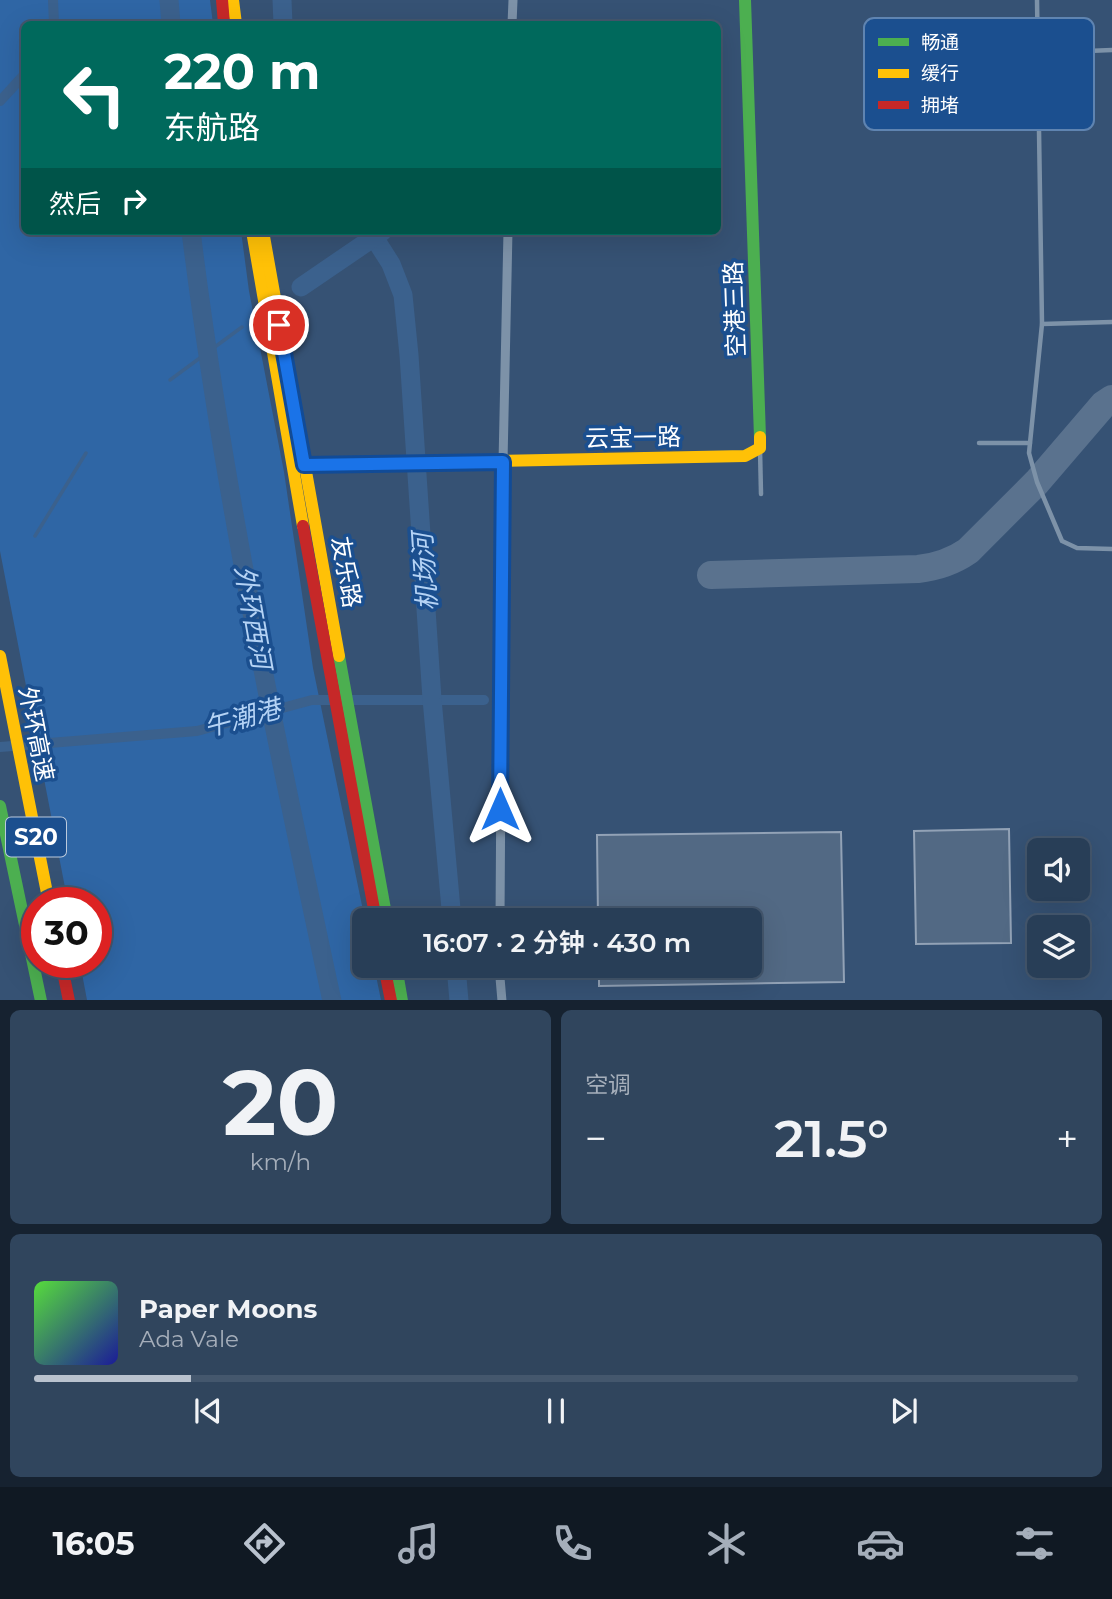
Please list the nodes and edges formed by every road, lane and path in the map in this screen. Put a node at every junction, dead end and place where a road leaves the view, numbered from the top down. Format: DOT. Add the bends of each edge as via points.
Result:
graph roads {
  1 [pos="222,0"];
  2 [pos="233,0"];
  3 [pos="513,0"];
  4 [pos="744,0"];
  5 [pos="1037,0"];
  6 [pos="1037,18"];
  7 [pos="224,21"];
  8 [pos="236,21"];
  9 [pos="512,21"];
  10 [pos="1112,50"];
  11 [pos="1094,51"];
  12 [pos="1039,130"];
  13 [pos="253,235"];
  14 [pos="264,235"];
  15 [pos="508,235"];
  16 [pos="1112,322"];
  17 [pos="1042,324"];
  18 [pos="979,443"];
  19 [pos="1030,443"];
  20 [pos="761,448"];
  21 [pos="503,462"];
  22 [pos="328,463"];
  23 [pos="298,466"];
  24 [pos="761,494"];
  25 [pos="1112,549"];
  26 [pos="0,656"];
  27 [pos="345,718"];
  28 [pos="0,806"];
  29 [pos="46,887"];
  30 [pos="374,908"];
  31 [pos="385,908"];
  32 [pos="499,908"];
  33 [pos="64,978"];
  34 [pos="386,978"];
  35 [pos="398,978"];
  36 [pos="500,978"];
  37 [pos="41,1000"];
  38 [pos="69,1000"];
  39 [pos="391,1000"];
  40 [pos="402,1000"];
  41 [pos="502,1000"];
  1 -- 7 [label="main road"];
  2 -- 8 [label="main road"];
  3 -- 9 [label="street"];
  4 -- 20 [label="main road, 空港三路"];
  5 -- 6 [label="lane"];
  10 -- 11 [label="lane"];
  12 -- 17 [label="lane"];
  13 -- 23 [label="main road, 友乐路"];
  14 -- 23 [label="main road, 友乐路"];
  15 -- 21 [label="street"];
  16 -- 17 [label="lane"];
  17 -- 19 [label="lane"];
  18 -- 19 [label="lane"];
  19 -- 25 [label="lane" via="1037,482 1062,541 1077,548"];
  20 -- 21 [label="main road, 云宝一路" via="745,456"];
  20 -- 24 [label="lane"];
  21 -- 23 [label="main road, 云宝一路"];
  21 -- 32 [label="street"];
  22 -- 23 [label="main road"];
  23 -- 27 [label="main road, 友乐路"];
  26 -- 29 [label="main road, 外环高速 / S20"];
  27 -- 30 [label="main road, 友乐路"];
  27 -- 31 [label="main road, 友乐路"];
  28 -- 37 [label="main road, S20"];
  33 -- 38 [label="main road"];
  34 -- 39 [label="main road"];
  35 -- 40 [label="main road"];
  36 -- 41 [label="street"];
}
